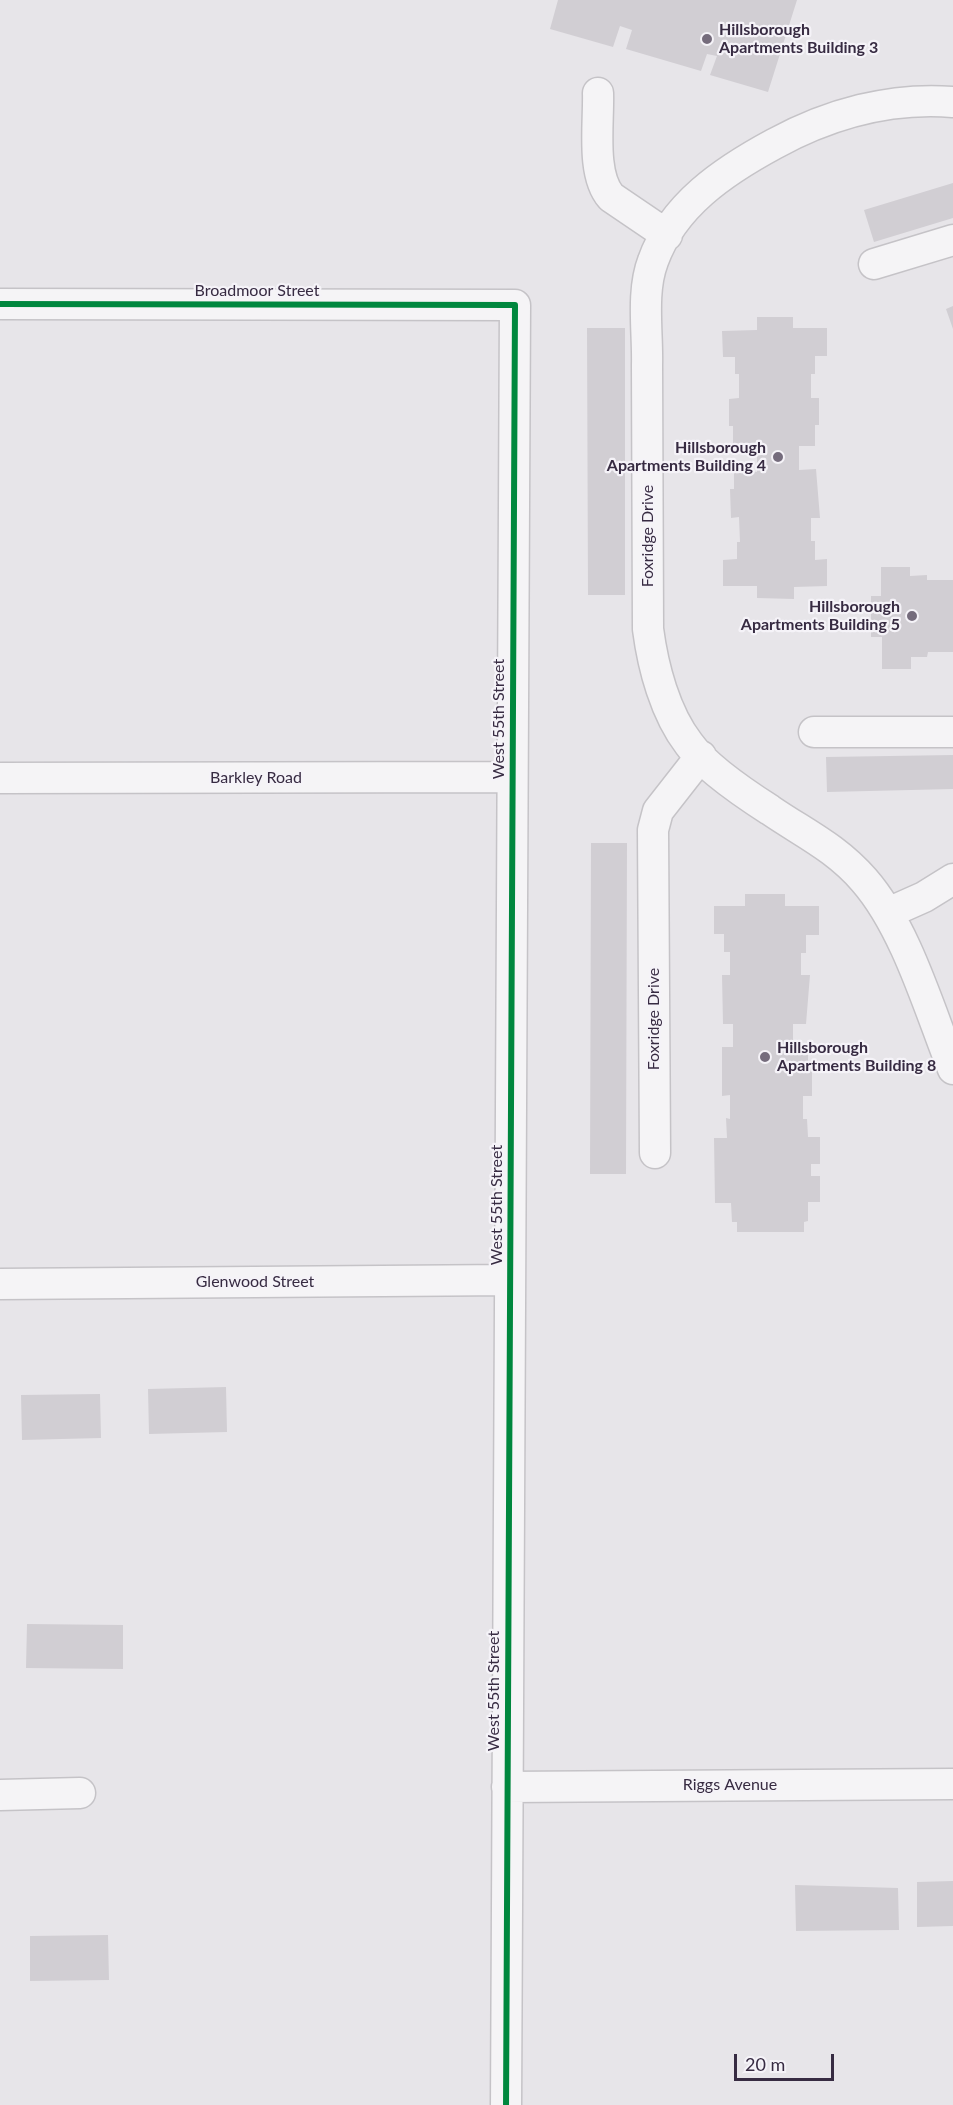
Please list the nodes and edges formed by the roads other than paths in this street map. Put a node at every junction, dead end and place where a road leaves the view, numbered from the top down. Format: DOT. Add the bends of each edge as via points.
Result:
graph roads {
  1 [pos="598,93"];
  2 [pos="953,102"];
  3 [pos="667,235"];
  4 [pos="953,240"];
  5 [pos="874,264"];
  6 [pos="0,304"];
  7 [pos="515,305"];
  8 [pos="814,732"];
  9 [pos="953,732"];
  10 [pos="700,756"];
  11 [pos="512,777"];
  12 [pos="0,778"];
  13 [pos="953,879"];
  14 [pos="888,913"];
  15 [pos="953,1069"];
  16 [pos="655,1153"];
  17 [pos="510,1280"];
  18 [pos="0,1284"];
  19 [pos="953,1784"];
  20 [pos="507,1787"];
  21 [pos="80,1793"];
  22 [pos="0,1795"];
  23 [pos="506,2105"];
  1 -- 3 [label="street" via="599,173 604,190"];
  2 -- 3 [label="street, Foxridge Drive" via="904,102 867,108 782,140 709,183"];
  3 -- 10 [label="street, Foxridge Drive" via="653,261 648,281 648,629 656,668 674,719"];
  4 -- 5 [label="street"];
  6 -- 7 [label="street, Broadmoor Street"];
  7 -- 11 [label="street, West 55th Street"];
  8 -- 9 [label="street"];
  10 -- 14 [label="street, Foxridge Drive" via="770,811 839,854"];
  10 -- 16 [label="street, Foxridge Drive" via="654,820"];
  11 -- 12 [label="street, Barkley Road"];
  11 -- 17 [label="street, West 55th Street"];
  13 -- 14 [label="street"];
  14 -- 15 [label="street, Foxridge Drive"];
  17 -- 18 [label="street, Glenwood Street"];
  17 -- 20 [label="street, West 55th Street"];
  19 -- 20 [label="street, Riggs Avenue"];
  20 -- 23 [label="street, West 55th Street"];
  21 -- 22 [label="street"];
}
